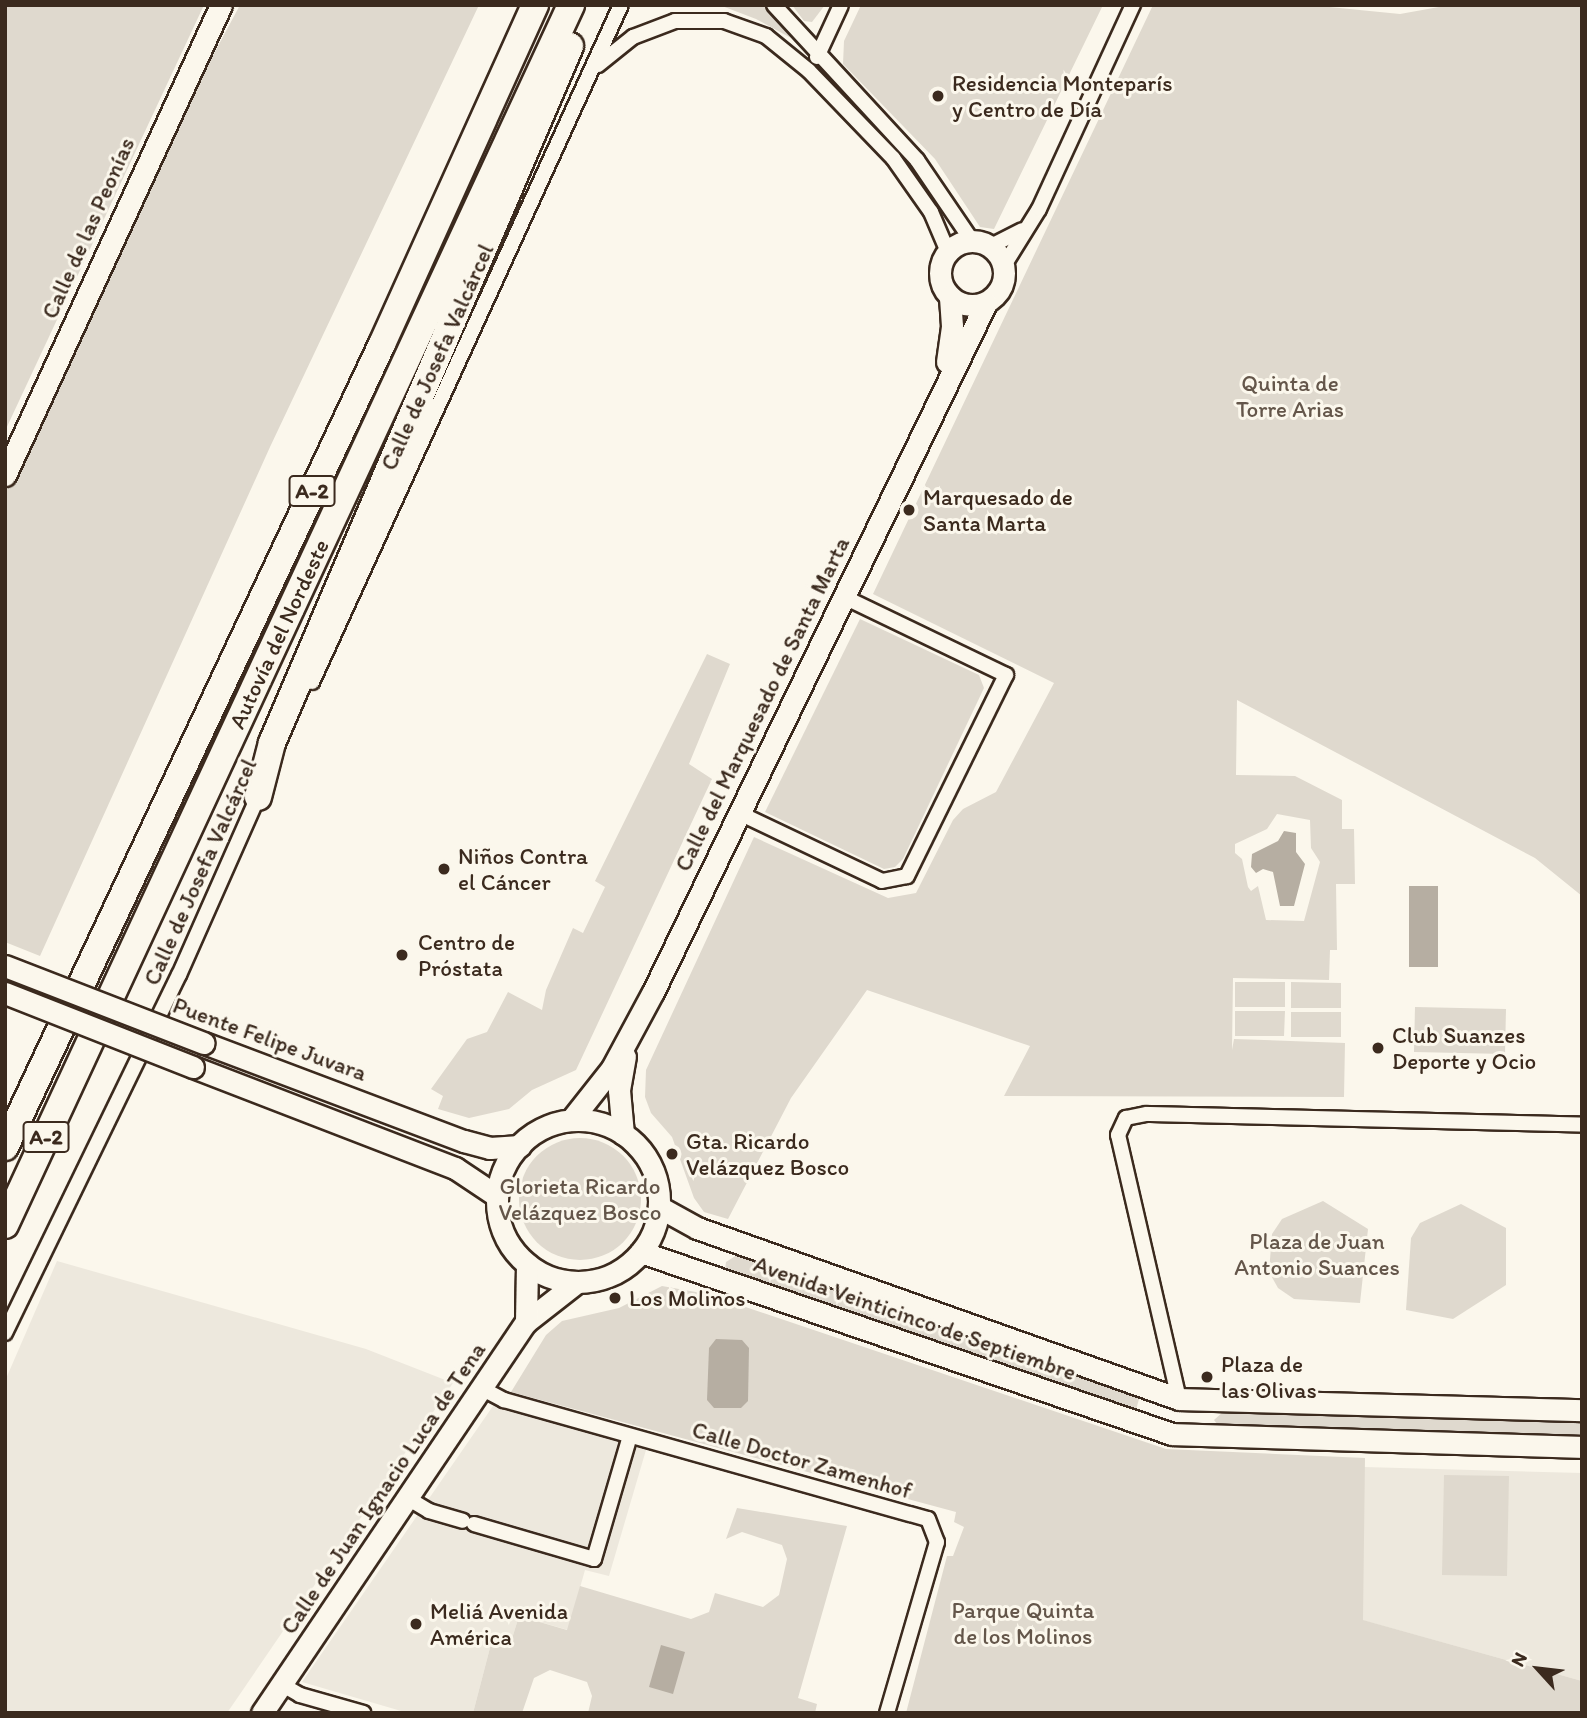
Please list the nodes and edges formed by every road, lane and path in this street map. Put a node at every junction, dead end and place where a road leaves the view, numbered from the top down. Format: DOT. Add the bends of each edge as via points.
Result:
graph roads {
  1 [pos="221,5"];
  2 [pos="535,5"];
  3 [pos="570,5"];
  4 [pos="587,5"];
  5 [pos="621,5"];
  6 [pos="774,5"];
  7 [pos="841,5"];
  8 [pos="1133,5"];
  9 [pos="817,57"];
  10 [pos="590,73"];
  11 [pos="1029,225"];
  12 [pos="981,244"];
  13 [pos="948,252"];
  14 [pos="1003,267"];
  15 [pos="950,296"];
  16 [pos="986,303"];
  17 [pos="937,398"];
  18 [pos="5,475"];
  19 [pos="842,596"];
  20 [pos="257,797"];
  21 [pos="739,813"];
  22 [pos="5,965"];
  23 [pos="5,993"];
  24 [pos="633,1032"];
  25 [pos="571,1120"];
  26 [pos="1582,1125"];
  27 [pos="623,1134"];
  28 [pos="520,1146"];
  29 [pos="5,1147"];
  30 [pos="498,1196"];
  31 [pos="659,1207"];
  32 [pos="5,1225"];
  33 [pos="641,1252"];
  34 [pos="527,1264"];
  35 [pos="577,1282"];
  36 [pos="526,1322"];
  37 [pos="5,1333"];
  38 [pos="483,1389"];
  39 [pos="1179,1399"];
  40 [pos="1201,1402"];
  41 [pos="1582,1410"];
  42 [pos="1172,1434"];
  43 [pos="630,1436"];
  44 [pos="1197,1438"];
  45 [pos="1582,1447"];
  46 [pos="409,1499"];
  47 [pos="281,1684"];
  48 [pos="261,1713"];
  49 [pos="363,1713"];
  50 [pos="887,1713"];
  1 -- 18 [label="main road, Calle de las Peonías"];
  2 -- 29 [label="highway, Autovía del Nordeste / A-2" via="382,344"];
  3 -- 32 [label="highway, Autovía del Nordeste / A-2"];
  4 -- 20 [label="highway" via="272,743"];
  5 -- 10 [label="street, Calle de Josefa Valcárcel"];
  6 -- 9 [label="street"];
  7 -- 9 [label="street"];
  8 -- 11 [label="street"];
  9 -- 12 [label="street" via="917,160"];
  10 -- 13 [label="street" via="632,37 675,21 724,21 766,36 810,71 893,158 926,203"];
  10 -- 20 [label="street, Calle de Josefa Valcárcel" via="424,444"];
  11 -- 12 [label="street" via="1003,243"];
  11 -- 14 [label="street"];
  12 -- 13 [label="main road"];
  12 -- 14 [label="main road"];
  13 -- 15 [label="main road" via="940,274"];
  14 -- 16 [label="main road" via="1001,288"];
  15 -- 16 [label="main road" via="968,304"];
  15 -- 17 [label="main road, Calle del Marquesado de Santa Marta" via="950,350"];
  16 -- 17 [label="main road, Calle del Marquesado de Santa Marta"];
  17 -- 19 [label="main road, Calle del Marquesado de Santa Marta"];
  19 -- 21 [label="main road, Calle del Marquesado de Santa Marta"];
  19 -- 21 [label="street" via="1006,674 907,876 882,881"];
  20 -- 37 [label="street, Calle de Josefa Valcárcel" via="179,975"];
  21 -- 24 [label="main road, Calle del Marquesado de Santa Marta"];
  22 -- 28 [label="main road, Puente Felipe Juvara, bridge" via="464,1141 490,1148"];
  23 -- 30 [label="main road, bridge" via="455,1168"];
  24 -- 25 [label="main road, Calle del Marquesado de Santa Marta" via="598,1089"];
  24 -- 27 [label="main road, Calle del Marquesado de Santa Marta" via="618,1090"];
  25 -- 27 [label="main road" via="605,1125"];
  25 -- 28 [label="main road" via="537,1132"];
  26 -- 39 [label="street" via="1147,1114 1126,1118 1118,1135"];
  27 -- 31 [label="main road" via="651,1165"];
  28 -- 30 [label="main road" via="508,1161"];
  30 -- 34 [label="main road" via="504,1234"];
  31 -- 33 [label="main road"];
  31 -- 39 [label="main road, Avenida Veinticinco de Septiembre" via="697,1228"];
  33 -- 35 [label="main road" via="607,1278"];
  33 -- 42 [label="main road, Avenida Veinticinco de Septiembre"];
  34 -- 35 [label="main road" via="551,1277"];
  34 -- 36 [label="main road"];
  35 -- 36 [label="main road, Calle de Juan Ignacio Luca de Tena"];
  36 -- 38 [label="main road, Calle de Juan Ignacio Luca de Tena"];
  38 -- 43 [label="street, Calle Doctor Zamenhof" via="504,1400"];
  38 -- 46 [label="main road, Calle de Juan Ignacio Luca de Tena"];
  39 -- 40 [label="main road, Avenida Veinticinco de Septiembre"];
  39 -- 42 [label="main road" via="1167,1415"];
  40 -- 41 [label="main road, Avenida Veinticinco de Septiembre"];
  40 -- 44 [label="main road" via="1206,1421"];
  42 -- 44 [label="main road, Avenida Veinticinco de Septiembre"];
  43 -- 46 [label="street" via="594,1559 429,1511"];
  43 -- 50 [label="street, Calle Doctor Zamenhof" via="928,1519 937,1542"];
  44 -- 45 [label="main road, Avenida Veinticinco de Septiembre"];
  46 -- 47 [label="main road, Calle de Juan Ignacio Luca de Tena"];
  47 -- 48 [label="main road, Calle de Juan Ignacio Luca de Tena"];
  47 -- 49 [label="street" via="300,1695"];
}
